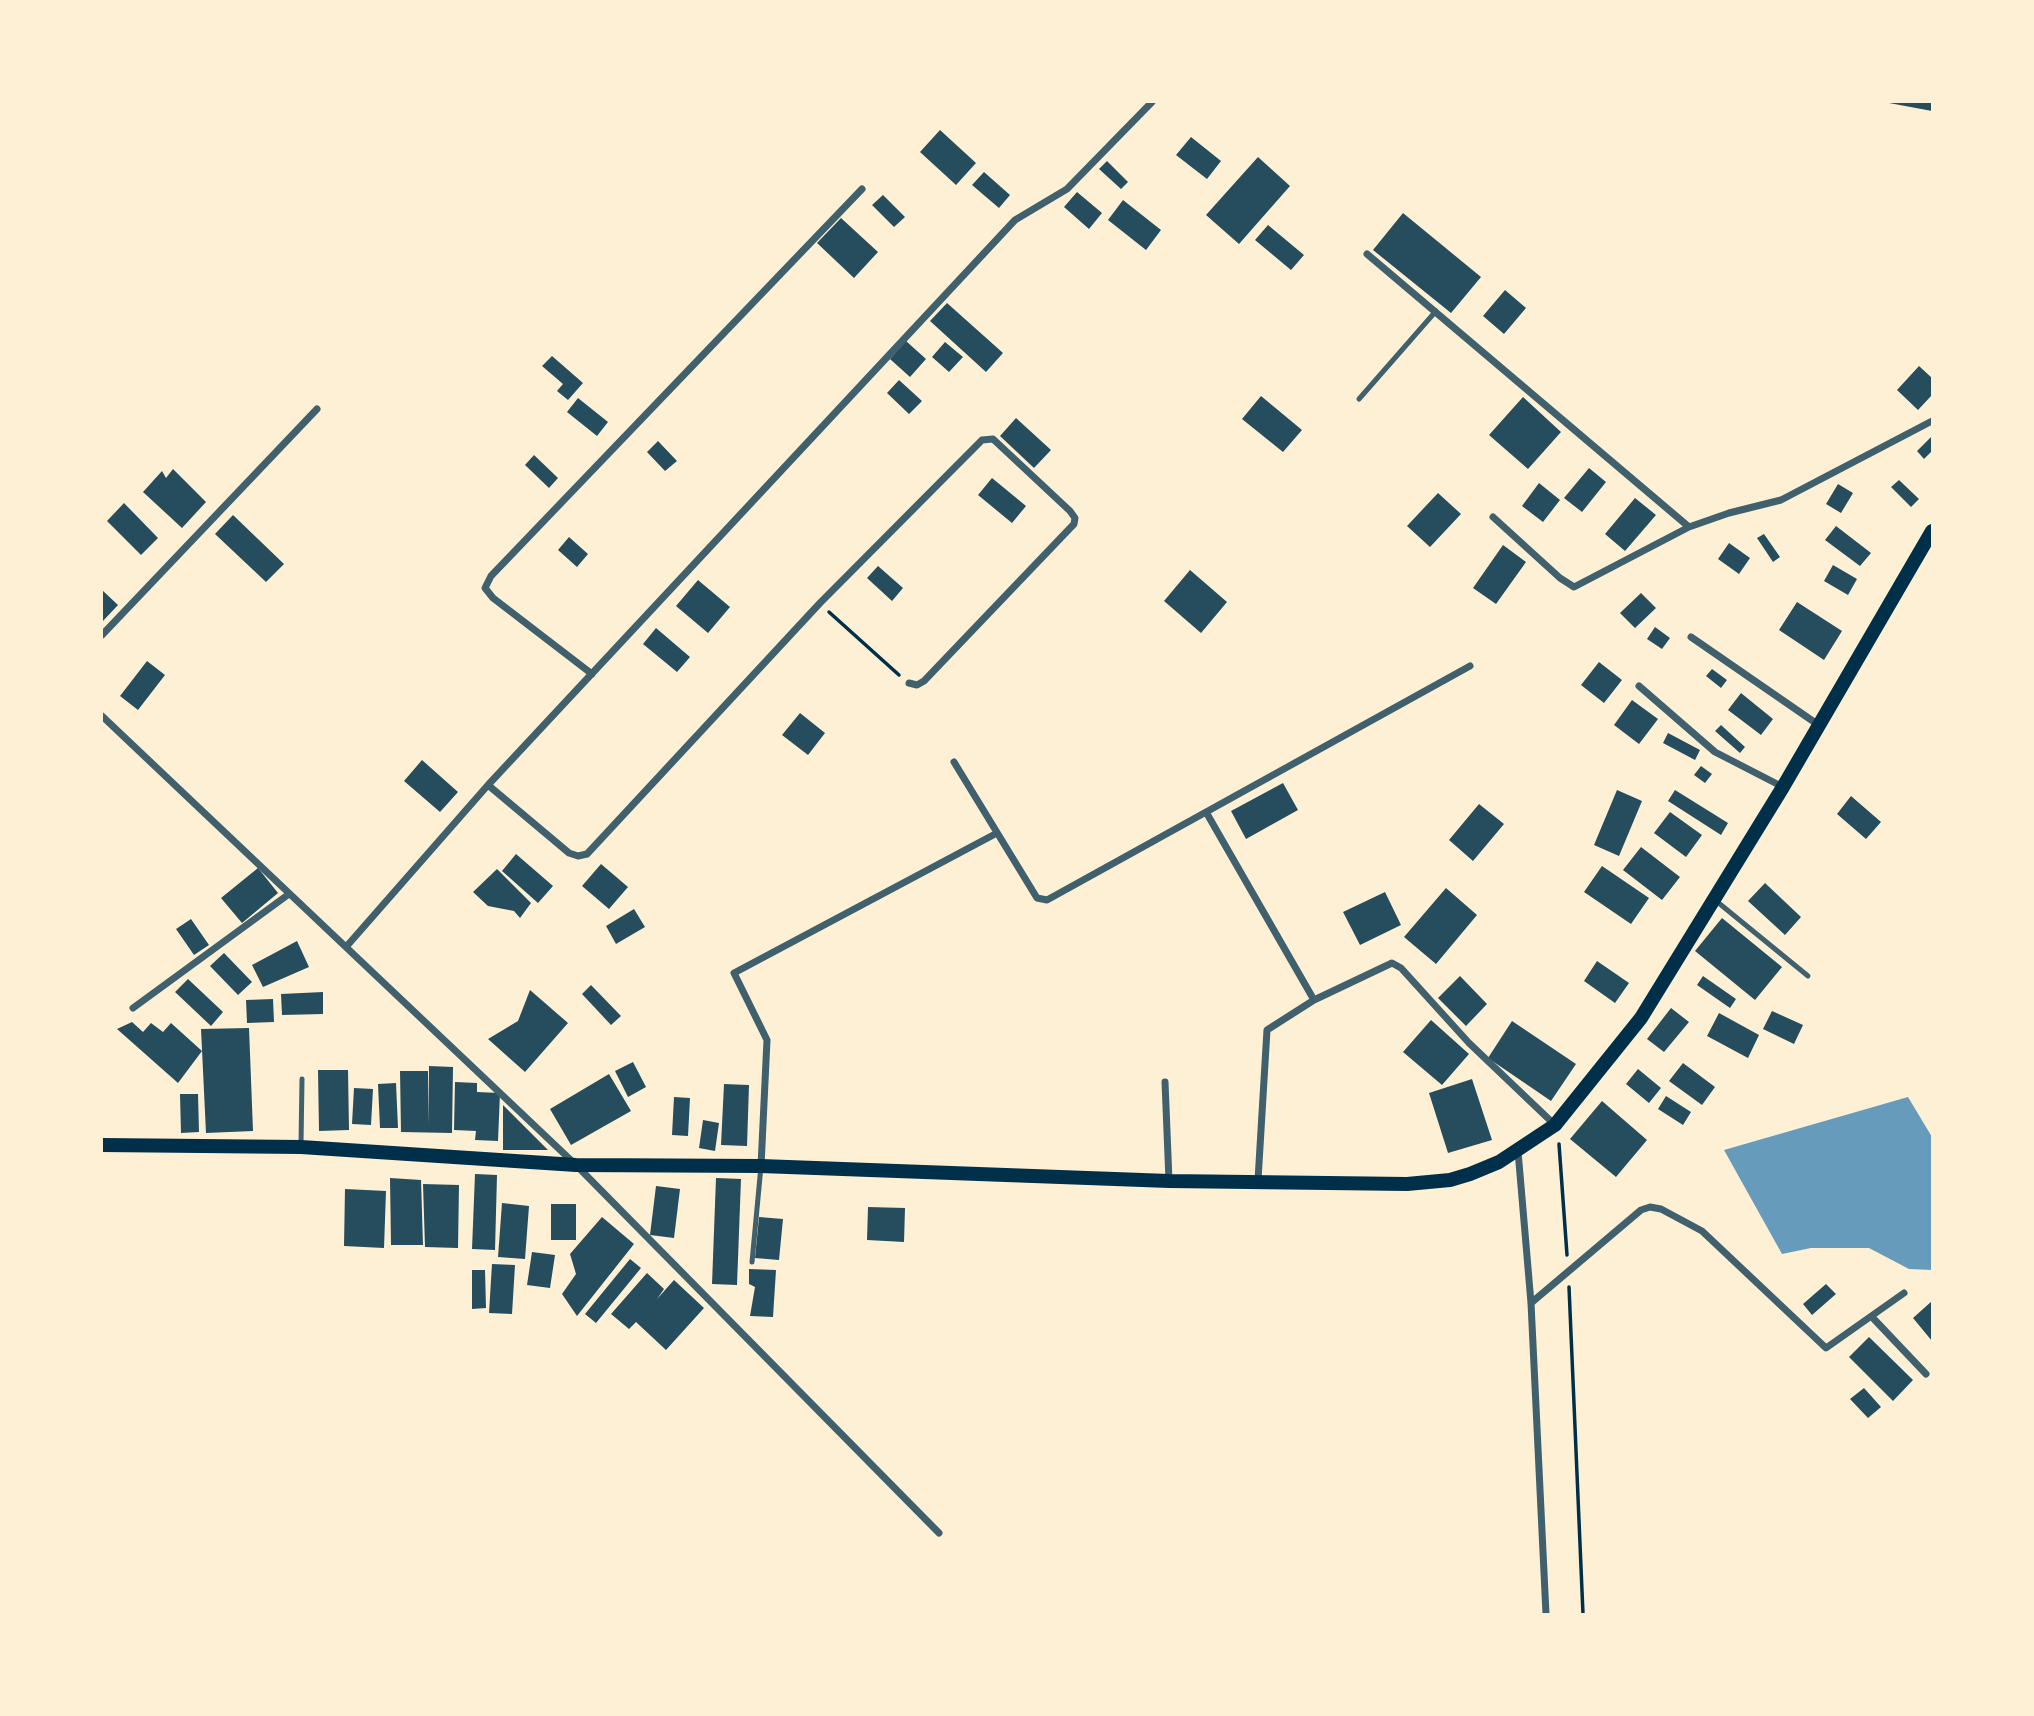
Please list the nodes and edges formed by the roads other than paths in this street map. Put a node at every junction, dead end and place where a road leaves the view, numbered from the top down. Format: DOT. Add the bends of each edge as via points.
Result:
graph roads {
  1 [pos="1152,102"];
  2 [pos="862,189"];
  3 [pos="1367,254"];
  4 [pos="1436,311"];
  5 [pos="1359,399"];
  6 [pos="317,409"];
  7 [pos="1933,421"];
  8 [pos="1493,517"];
  9 [pos="1689,527"];
  10 [pos="1933,531"];
  11 [pos="102,635"];
  12 [pos="1691,637"];
  13 [pos="1470,666"];
  14 [pos="592,674"];
  15 [pos="909,683"];
  16 [pos="1639,686"];
  17 [pos="102,716"];
  18 [pos="1820,726"];
  19 [pos="954,762"];
  20 [pos="488,785"];
  21 [pos="1783,787"];
  22 [pos="1206,812"];
  23 [pos="997,833"];
  24 [pos="289,894"];
  25 [pos="1715,900"];
  26 [pos="345,947"];
  27 [pos="1808,976"];
  28 [pos="1314,1000"];
  29 [pos="133,1008"];
  30 [pos="302,1079"];
  31 [pos="1165,1082"];
  32 [pos="1555,1125"];
  33 [pos="102,1145"];
  34 [pos="301,1147"];
  35 [pos="1518,1150"];
  36 [pos="576,1165"];
  37 [pos="761,1166"];
  38 [pos="1258,1180"];
  39 [pos="1169,1181"];
  40 [pos="752,1262"];
  41 [pos="1904,1293"];
  42 [pos="1531,1303"];
  43 [pos="1872,1317"];
  44 [pos="1926,1374"];
  45 [pos="939,1533"];
  46 [pos="1546,1615"];
  1 -- 14 [label="street" via="1067,189 1015,220"];
  2 -- 14 [label="street" via="491,576 485,588 493,598"];
  3 -- 4 [label="street"];
  4 -- 5 [label="lane"];
  4 -- 9 [label="street"];
  6 -- 11 [label="street"];
  7 -- 9 [label="street" via="1781,500"];
  8 -- 9 [label="street" via="1574,587"];
  10 -- 18 [label="main road"];
  12 -- 18 [label="street"];
  13 -- 22 [label="street"];
  14 -- 20 [label="street"];
  15 -- 20 [label="street" via="924,681 1074,524 1070,511 993,439 982,440 820,603 587,854 569,853"];
  16 -- 21 [label="street" via="1715,752"];
  17 -- 24 [label="street"];
  18 -- 21 [label="main road"];
  19 -- 23 [label="street"];
  20 -- 26 [label="street"];
  21 -- 25 [label="main road"];
  22 -- 23 [label="street" via="1047,900 1037,898"];
  22 -- 28 [label="street"];
  23 -- 37 [label="street" via="734,973 767,1040"];
  24 -- 26 [label="street"];
  24 -- 29 [label="street"];
  25 -- 27 [label="lane"];
  25 -- 32 [label="main road" via="1641,1018"];
  26 -- 36 [label="street"];
  28 -- 32 [label="street" via="1397,964 1469,1043"];
  28 -- 38 [label="street" via="1267,1030"];
  30 -- 34 [label="lane"];
  31 -- 39 [label="street"];
  32 -- 35 [label="main road"];
  33 -- 34 [label="main road"];
  34 -- 36 [label="main road"];
  35 -- 38 [label="main road" via="1450,1180 1407,1184"];
  35 -- 42 [label="street"];
  36 -- 37 [label="main road"];
  36 -- 45 [label="street"];
  37 -- 39 [label="main road"];
  37 -- 40 [label="lane"];
  38 -- 39 [label="main road"];
  41 -- 43 [label="street"];
  42 -- 43 [label="street" via="1641,1210 1661,1209 1702,1231 1826,1348"];
  42 -- 46 [label="street"];
  43 -- 44 [label="street"];
}
